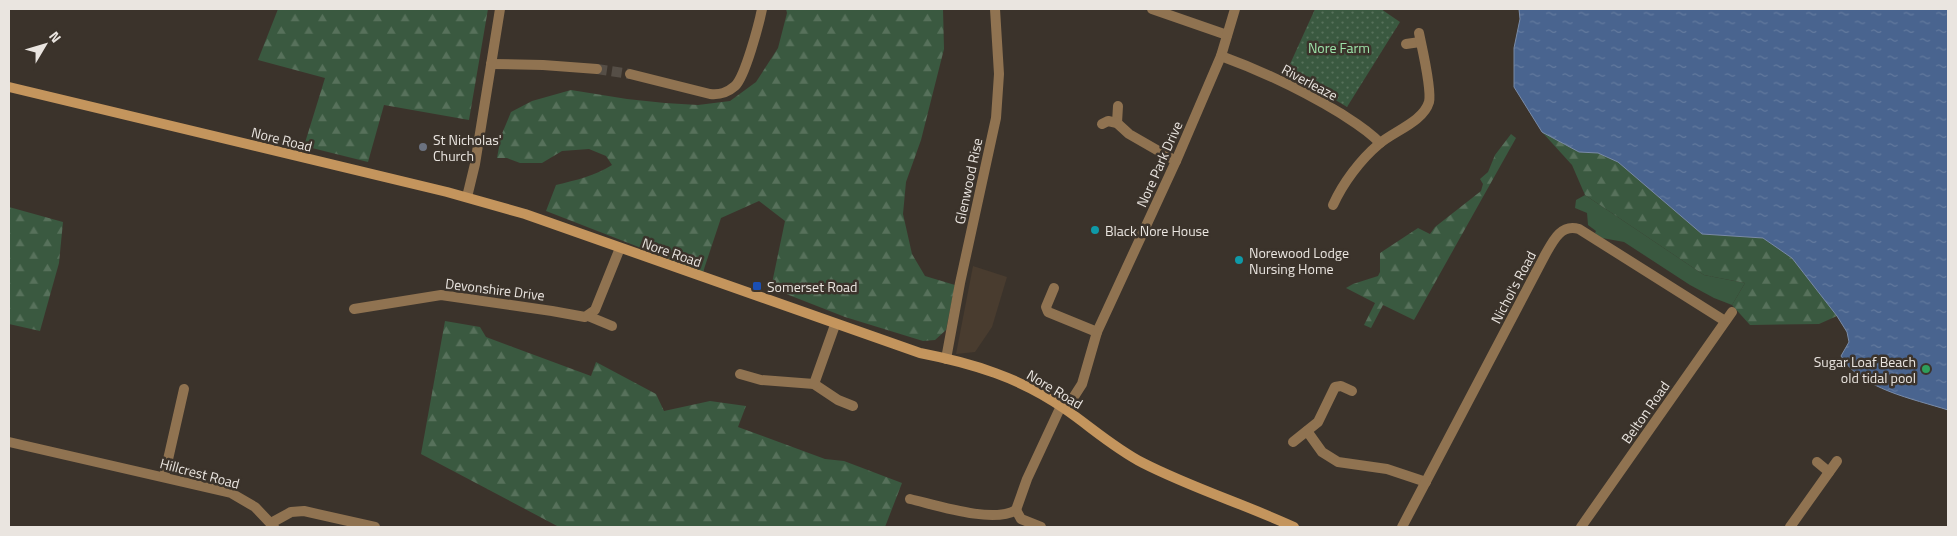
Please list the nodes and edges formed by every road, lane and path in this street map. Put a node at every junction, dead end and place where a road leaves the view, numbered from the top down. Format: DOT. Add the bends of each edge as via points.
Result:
graph roads {
  1 [pos="500,9"];
  2 [pos="762,9"];
  3 [pos="995,9"];
  4 [pos="1152,9"];
  5 [pos="1235,9"];
  6 [pos="1227,35"];
  7 [pos="1406,44"];
  8 [pos="1221,56"];
  9 [pos="491,64"];
  10 [pos="597,69"];
  11 [pos="630,74"];
  12 [pos="9,87"];
  13 [pos="1118,106"];
  14 [pos="1117,123"];
  15 [pos="1102,124"];
  16 [pos="1380,143"];
  17 [pos="1176,161"];
  18 [pos="467,197"];
  19 [pos="1333,205"];
  20 [pos="620,248"];
  21 [pos="1054,288"];
  22 [pos="365,296"];
  23 [pos="368,307"];
  24 [pos="354,310"];
  25 [pos="1732,312"];
  26 [pos="588,316"];
  27 [pos="1725,321"];
  28 [pos="835,324"];
  29 [pos="612,326"];
  30 [pos="1097,332"];
  31 [pos="946,358"];
  32 [pos="740,374"];
  33 [pos="814,384"];
  34 [pos="184,389"];
  35 [pos="1352,391"];
  36 [pos="852,406"];
  37 [pos="1064,408"];
  38 [pos="1307,431"];
  39 [pos="9,442"];
  40 [pos="1294,442"];
  41 [pos="1837,461"];
  42 [pos="1817,462"];
  43 [pos="1830,472"];
  44 [pos="164,477"];
  45 [pos="1426,482"];
  46 [pos="910,499"];
  47 [pos="1016,510"];
  48 [pos="272,525"];
  49 [pos="375,527"];
  50 [pos="1041,527"];
  51 [pos="1294,527"];
  52 [pos="1402,527"];
  53 [pos="1580,527"];
  54 [pos="1790,527"];
  1 -- 9 [label="street"];
  2 -- 11 [label="street" via="741,76 726,93 710,94"];
  3 -- 31 [label="street, Glenwood Rise" via="999,74 996,118"];
  4 -- 6 [label="street"];
  5 -- 6 [label="street, Nore Park Drive"];
  6 -- 8 [label="street, Nore Park Drive"];
  7 -- 16 [label="street" via="1420,38 1428,103 1416,118"];
  8 -- 16 [label="street, Riverleaze" via="1315,98 1365,129"];
  8 -- 17 [label="street, Nore Park Drive"];
  9 -- 10 [label="street"];
  9 -- 18 [label="street"];
  12 -- 18 [label="street, Nore Road"];
  13 -- 14 [label="street"];
  14 -- 15 [label="street" via="1108,121"];
  14 -- 17 [label="street" via="1129,134"];
  16 -- 19 [label="street" via="1336,187"];
  17 -- 30 [label="street, Nore Park Drive"];
  18 -- 20 [label="street, Nore Road"];
  20 -- 26 [label="street" via="600,300"];
  20 -- 28 [label="street, Nore Road"];
  21 -- 30 [label="street" via="1046,308 1048,312"];
  22 -- 23 [label="street"];
  23 -- 24 [label="street, Devonshire Drive"];
  23 -- 26 [label="street, Devonshire Drive" via="441,295"];
  25 -- 27 [label="street, Belton Road"];
  26 -- 29 [label="street, Devonshire Drive"];
  27 -- 45 [label="street, Nichol's Road" via="1579,230 1564,230 1556,236 1544,257"];
  27 -- 53 [label="street, Belton Road"];
  28 -- 31 [label="street, Nore Road" via="920,353"];
  28 -- 33 [label="street"];
  30 -- 37 [label="street, Nore Park Drive" via="1082,384"];
  31 -- 37 [label="street, Nore Road" via="1003,375"];
  32 -- 33 [label="street" via="760,380"];
  33 -- 36 [label="street"];
  34 -- 44 [label="street"];
  35 -- 38 [label="street" via="1335,387 1318,421"];
  37 -- 47 [label="street, Nore Park Drive" via="1027,479"];
  37 -- 51 [label="street, Nore Road" via="1114,446 1143,463"];
  38 -- 40 [label="street"];
  38 -- 45 [label="street" via="1322,452 1338,462 1387,468"];
  39 -- 44 [label="street, Hillcrest Road"];
  41 -- 43 [label="street"];
  42 -- 43 [label="street"];
  43 -- 54 [label="street"];
  44 -- 48 [label="street, Hillcrest Road" via="231,493 254,507"];
  45 -- 52 [label="street, Nichol's Road"];
  46 -- 47 [label="street" via="984,515 1004,515"];
  47 -- 50 [label="street" via="1021,519"];
  48 -- 49 [label="street, Hillcrest Road" via="291,512 304,511"];
}
